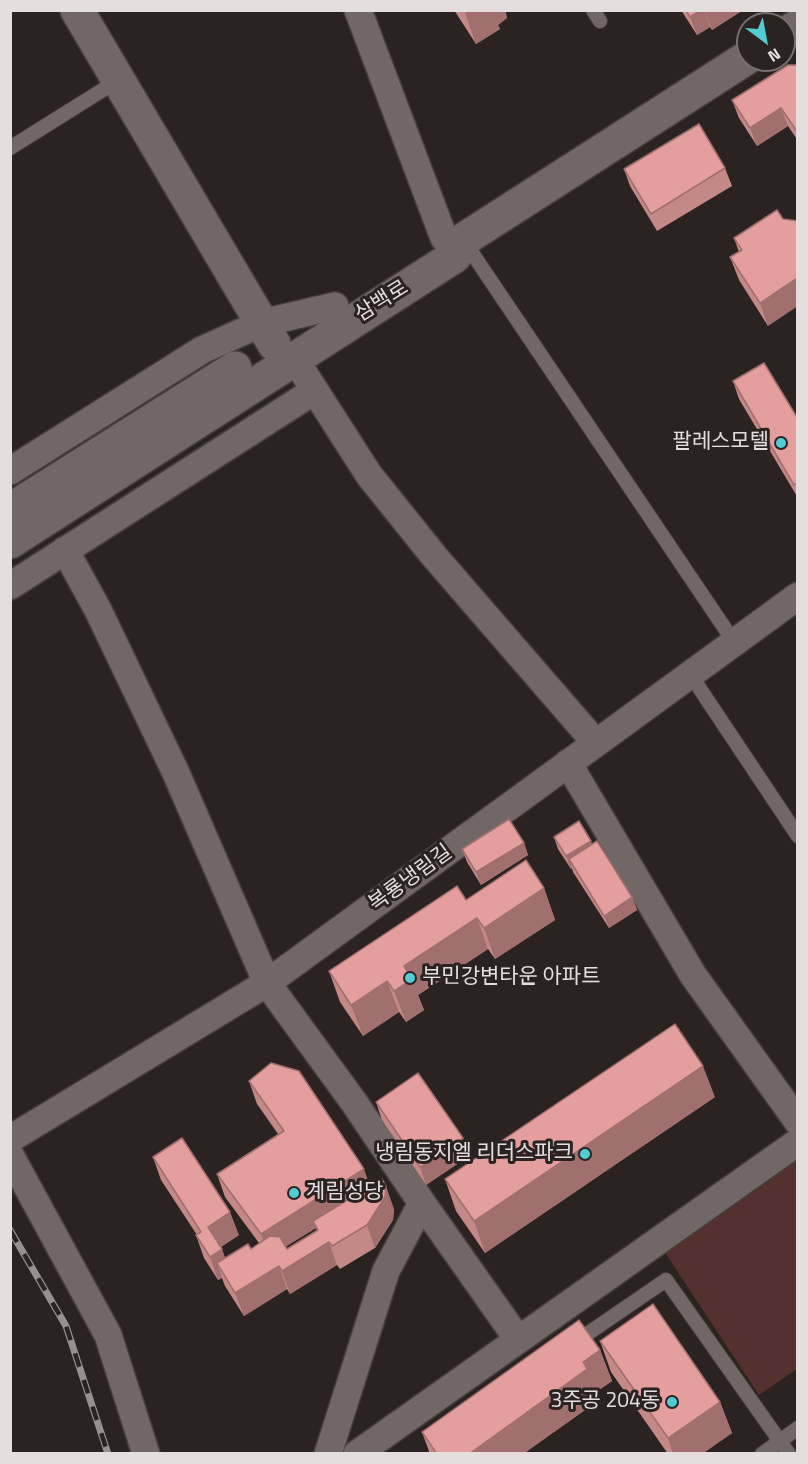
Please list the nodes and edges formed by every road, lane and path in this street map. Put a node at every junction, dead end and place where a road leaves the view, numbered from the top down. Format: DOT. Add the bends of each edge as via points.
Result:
graph roads {
  1 [pos="77,10"];
  2 [pos="358,10"];
  3 [pos="736,64"];
  4 [pos="117,81"];
  5 [pos="10,148"];
  6 [pos="454,239"];
  7 [pos="277,342"];
  8 [pos="314,391"];
  9 [pos="236,395"];
  10 [pos="10,471"];
  11 [pos="10,510"];
  12 [pos="10,542"];
  13 [pos="65,550"];
  14 [pos="10,586"];
  15 [pos="796,600"];
  16 [pos="734,642"];
  17 [pos="690,674"];
  18 [pos="595,742"];
  19 [pos="568,763"];
  20 [pos="798,836"];
  21 [pos="267,983"];
  22 [pos="798,1122"];
  23 [pos="10,1139"];
  24 [pos="798,1142"];
  25 [pos="10,1155"];
  26 [pos="422,1203"];
  27 [pos="517,1338"];
  28 [pos="557,1354"];
  29 [pos="798,1428"];
  30 [pos="780,1441"];
  31 [pos="146,1454"];
  32 [pos="328,1454"];
  33 [pos="357,1454"];
  34 [pos="762,1454"];
  35 [pos="789,1454"];
  1 -- 4 [label="street"];
  2 -- 6 [label="street"];
  3 -- 6 [label="street, 삼백로"];
  4 -- 5 [label="lane"];
  4 -- 7 [label="street"];
  6 -- 7 [label="street"];
  6 -- 7 [label="street, 삼백로" via="455,256"];
  6 -- 16 [label="lane"];
  7 -- 8 [label="street"];
  7 -- 9 [label="street, 삼백로"];
  7 -- 10 [label="street" via="202,350"];
  7 -- 11 [label="street"];
  8 -- 9 [label="street"];
  8 -- 13 [label="street"];
  8 -- 18 [label="street" via="369,475"];
  9 -- 12 [label="street, 삼백로"];
  13 -- 14 [label="street"];
  13 -- 21 [label="street" via="176,773"];
  15 -- 16 [label="street, 복룡냉림길"];
  16 -- 17 [label="street, 복룡냉림길"];
  17 -- 18 [label="street, 복룡냉림길"];
  17 -- 20 [label="lane"];
  18 -- 19 [label="street, 복룡냉림길"];
  19 -- 21 [label="street, 복룡냉림길"];
  19 -- 22 [label="street" via="693,975"];
  21 -- 23 [label="street, 복룡냉림길"];
  21 -- 26 [label="street"];
  24 -- 27 [label="street"];
  25 -- 31 [label="street" via="108,1335"];
  26 -- 27 [label="street"];
  26 -- 32 [label="street" via="386,1271"];
  27 -- 33 [label="street"];
  28 -- 30 [label="lane" via="666,1280"];
  29 -- 30 [label="lane"];
  30 -- 34 [label="lane"];
  30 -- 35 [label="lane"];
}
